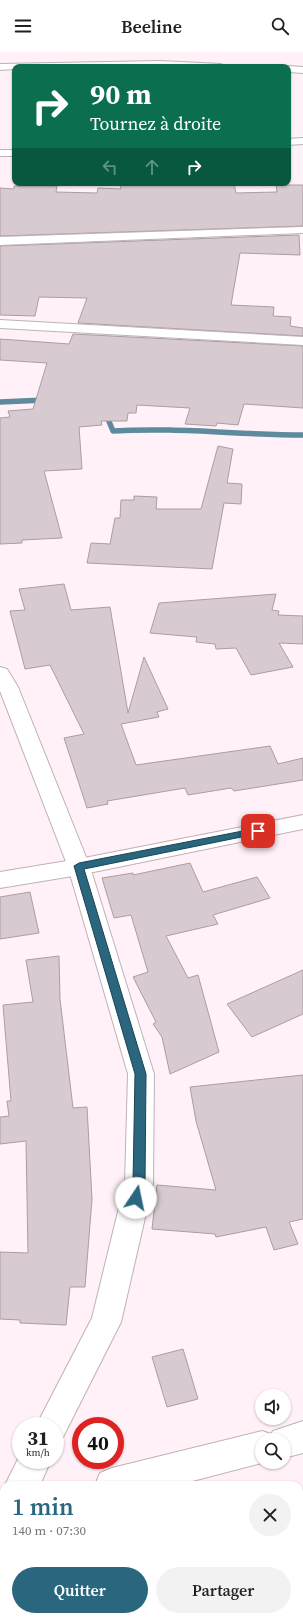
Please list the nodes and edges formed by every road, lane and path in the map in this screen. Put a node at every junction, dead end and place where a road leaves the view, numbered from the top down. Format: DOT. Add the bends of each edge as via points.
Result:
graph roads {
  1 [pos="0,67"];
  2 [pos="12,67"];
  3 [pos="291,69"];
  4 [pos="303,70"];
  5 [pos="303,141"];
  6 [pos="291,142"];
  7 [pos="0,153"];
  8 [pos="12,153"];
  9 [pos="303,230"];
  10 [pos="0,241"];
  11 [pos="0,324"];
  12 [pos="303,341"];
  13 [pos="0,673"];
  14 [pos="303,822"];
  15 [pos="79,866"];
  16 [pos="0,880"];
  17 [pos="57,1417"];
  18 [pos="303,1437"];
  19 [pos="291,1440"];
  20 [pos="255,1449"];
  21 [pos="30,1469"];
  22 [pos="24,1481"];
  23 [pos="128,1481"];
  1 -- 2 [label="street"];
  3 -- 4 [label="street"];
  5 -- 6 [label="street"];
  7 -- 8 [label="street"];
  9 -- 10 [label="street"];
  11 -- 12 [label="street"];
  13 -- 15 [label="street" via="8,687"];
  14 -- 15 [label="street"];
  15 -- 16 [label="street"];
  15 -- 17 [label="street" via="141,1074 139,1183 106,1322"];
  18 -- 19 [label="street"];
  20 -- 23 [label="street"];
  21 -- 22 [label="street"];
}
